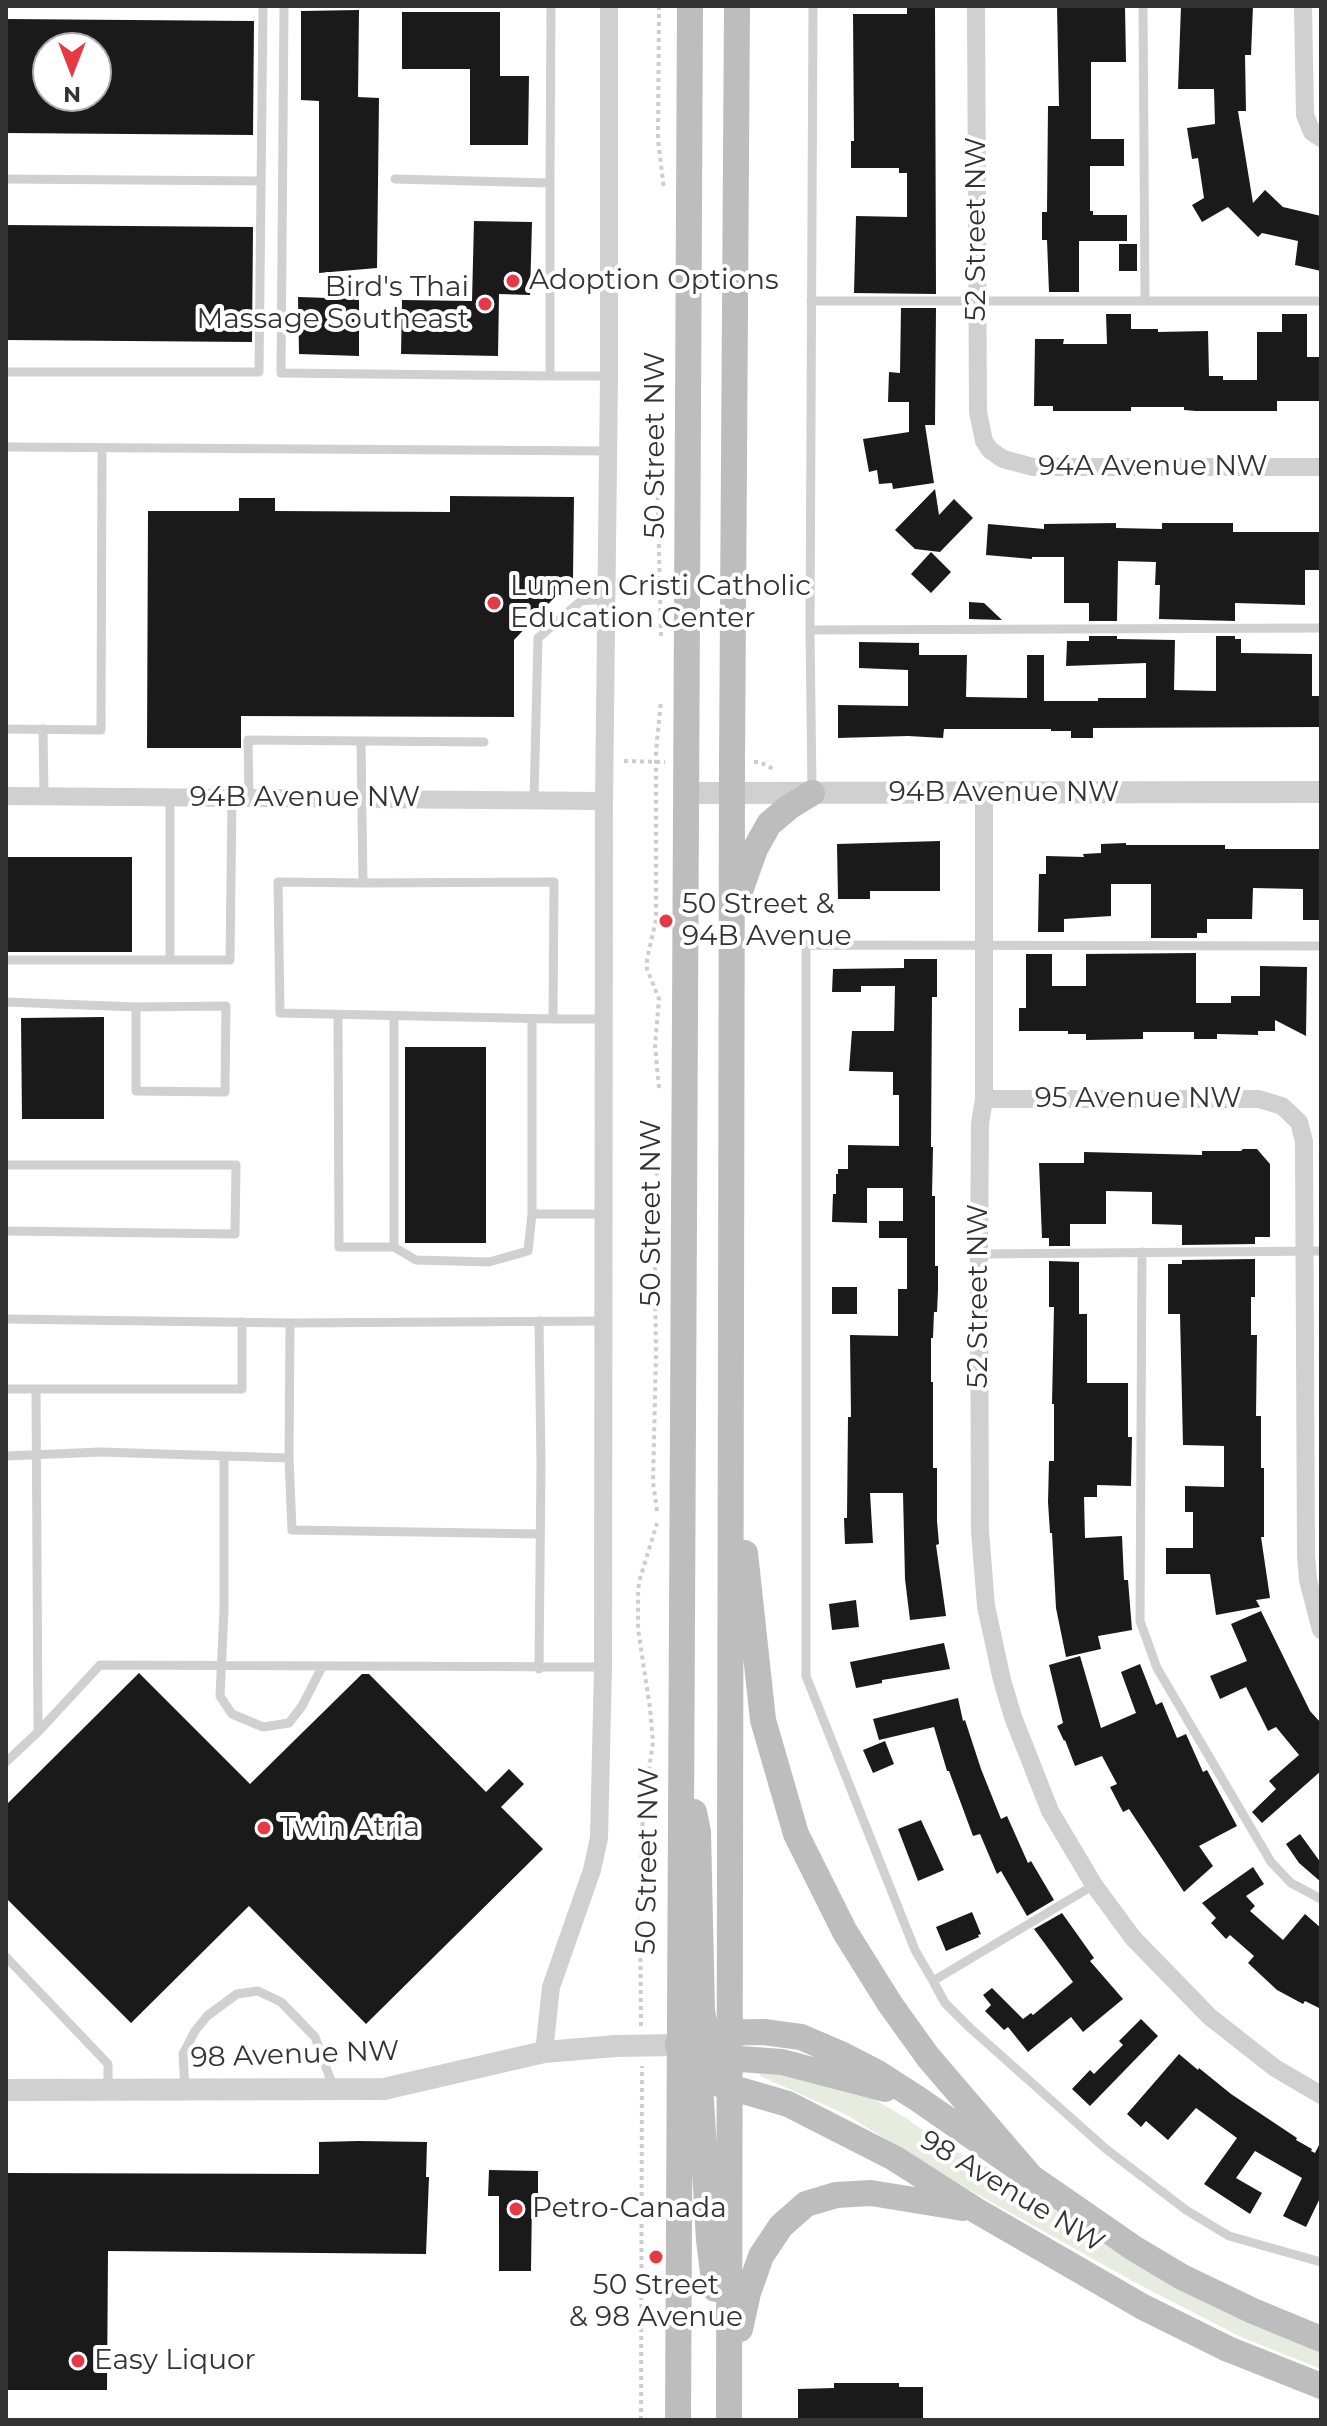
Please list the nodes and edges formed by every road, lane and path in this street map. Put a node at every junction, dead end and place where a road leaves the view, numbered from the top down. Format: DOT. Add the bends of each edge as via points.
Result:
graph roads {
  1 [pos="263,6"];
  2 [pos="284,6"];
  3 [pos="551,6"];
  4 [pos="609,6"];
  5 [pos="659,6"];
  6 [pos="690,6"];
  7 [pos="737,6"];
  8 [pos="813,6"];
  9 [pos="976,6"];
  10 [pos="1143,6"];
  11 [pos="1303,6"];
  12 [pos="1316,135"];
  13 [pos="6,179"];
  14 [pos="395,179"];
  15 [pos="260,181"];
  16 [pos="550,183"];
  17 [pos="665,196"];
  18 [pos="1145,300"];
  19 [pos="811,301"];
  20 [pos="977,301"];
  21 [pos="1321,301"];
  22 [pos="6,372"];
  23 [pos="550,376"];
  24 [pos="609,376"];
  25 [pos="663,419"];
  26 [pos="6,447"];
  27 [pos="102,448"];
  28 [pos="990,450"];
  29 [pos="609,451"];
  30 [pos="1321,467"];
  31 [pos="606,599"];
  32 [pos="1321,628"];
  33 [pos="810,630"];
  34 [pos="662,645"];
  35 [pos="661,693"];
  36 [pos="6,729"];
  37 [pos="43,729"];
  38 [pos="361,741"];
  39 [pos="484,742"];
  40 [pos="624,761"];
  41 [pos="656,761"];
  42 [pos="671,762"];
  43 [pos="1321,792"];
  44 [pos="686,793"];
  45 [pos="732,793"];
  46 [pos="812,793"];
  47 [pos="984,793"];
  48 [pos="6,796"];
  49 [pos="44,796"];
  50 [pos="170,797"];
  51 [pos="240,798"];
  52 [pos="362,799"];
  53 [pos="534,800"];
  54 [pos="604,801"];
  55 [pos="363,883"];
  56 [pos="732,916"];
  57 [pos="1321,946"];
  58 [pos="984,947"];
  59 [pos="6,960"];
  60 [pos="170,960"];
  61 [pos="6,1002"];
  62 [pos="136,1007"];
  63 [pos="338,1015"];
  64 [pos="394,1016"];
  65 [pos="532,1019"];
  66 [pos="553,1019"];
  67 [pos="605,1019"];
  68 [pos="659,1092"];
  69 [pos="984,1099"];
  70 [pos="660,1147"];
  71 [pos="6,1165"];
  72 [pos="532,1214"];
  73 [pos="605,1214"];
  74 [pos="6,1231"];
  75 [pos="394,1247"];
  76 [pos="1313,1251"];
  77 [pos="1142,1252"];
  78 [pos="979,1254"];
  79 [pos="6,1319"];
  80 [pos="539,1321"];
  81 [pos="605,1321"];
  82 [pos="242,1322"];
  83 [pos="290,1323"];
  84 [pos="6,1389"];
  85 [pos="36,1389"];
  86 [pos="730,1405"];
  87 [pos="6,1456"];
  88 [pos="224,1456"];
  89 [pos="36,1457"];
  90 [pos="289,1458"];
  91 [pos="540,1534"];
  92 [pos="1321,1630"];
  93 [pos="221,1666"];
  94 [pos="322,1667"];
  95 [pos="603,1667"];
  96 [pos="539,1669"];
  97 [pos="38,1732"];
  98 [pos="6,1762"];
  99 [pos="1094,1885"];
  100 [pos="1321,1899"];
  101 [pos="6,1957"];
  102 [pos="933,1981"];
  103 [pos="641,2045"];
  104 [pos="705,2049"];
  105 [pos="544,2052"];
  106 [pos="728,2088"];
  107 [pos="6,2090"];
  108 [pos="108,2090"];
  109 [pos="185,2090"];
  110 [pos="335,2090"];
  111 [pos="1321,2095"];
  112 [pos="1031,2177"];
  113 [pos="977,2211"];
  114 [pos="1321,2262"];
  115 [pos="1321,2339"];
  116 [pos="729,2380"];
  117 [pos="1321,2386"];
  118 [pos="641,2420"];
  119 [pos="678,2420"];
  120 [pos="729,2420"];
  1 -- 15 [label="lane"];
  2 -- 23 [label="lane" via="281,373"];
  3 -- 16 [label="lane"];
  4 -- 24 [label="street, 50 Street NW"];
  5 -- 17 [label="path" via="658,140"];
  6 -- 44 [label="main road, 50 Street NW"];
  7 -- 45 [label="main road"];
  8 -- 19 [label="lane"];
  9 -- 20 [label="street, 52 Street NW"];
  10 -- 18 [label="lane"];
  11 -- 12 [label="street" via="1303,102"];
  13 -- 15 [label="lane"];
  14 -- 16 [label="lane"];
  15 -- 22 [label="lane" via="259,372"];
  16 -- 23 [label="lane"];
  18 -- 20 [label="lane"];
  18 -- 21 [label="lane"];
  19 -- 20 [label="lane"];
  19 -- 33 [label="lane"];
  20 -- 28 [label="street, 52 Street NW" via="978,412"];
  23 -- 24 [label="lane"];
  24 -- 29 [label="street, 50 Street NW"];
  25 -- 34 [label="path" via="657,464"];
  26 -- 27 [label="lane"];
  27 -- 29 [label="lane"];
  27 -- 37 [label="lane" via="101,730"];
  28 -- 30 [label="street, 94A Avenue NW" via="1033,467"];
  29 -- 31 [label="street, 50 Street NW"];
  31 -- 53 [label="lane" via="581,601 538,638"];
  31 -- 54 [label="street, 50 Street NW"];
  32 -- 33 [label="lane"];
  33 -- 46 [label="lane"];
  35 -- 41 [label="path"];
  36 -- 37 [label="lane"];
  37 -- 49 [label="lane"];
  38 -- 39 [label="lane"];
  38 -- 51 [label="lane" via="248,740"];
  38 -- 52 [label="lane"];
  40 -- 41 [label="path"];
  41 -- 42 [label="path"];
  41 -- 68 [label="path" via="656,920 647,969 659,999"];
  43 -- 47 [label="street, 94B Avenue NW"];
  44 -- 45 [label="street, 94B Avenue NW"];
  44 -- 104 [label="main road, 50 Street NW" via="682,1749 698,1832"];
  45 -- 46 [label="street, 94B Avenue NW"];
  45 -- 56 [label="main road"];
  46 -- 47 [label="street, 94B Avenue NW"];
  46 -- 56 [label="main road" via="769,824"];
  47 -- 58 [label="street, 52 Street NW"];
  48 -- 49 [label="street, 94B Avenue NW"];
  49 -- 50 [label="street, 94B Avenue NW"];
  50 -- 51 [label="street, 94B Avenue NW"];
  50 -- 60 [label="lane"];
  51 -- 52 [label="street, 94B Avenue NW"];
  51 -- 60 [label="lane" via="230,960"];
  52 -- 53 [label="street, 94B Avenue NW"];
  52 -- 55 [label="lane"];
  53 -- 54 [label="street, 94B Avenue NW"];
  54 -- 67 [label="street, 50 Street NW"];
  55 -- 63 [label="lane" via="278,882 280,1013"];
  55 -- 66 [label="lane" via="554,882"];
  56 -- 86 [label="main road"];
  57 -- 58 [label="lane"];
  58 -- 69 [label="street, 52 Street NW"];
  58 -- 102 [label="lane" via="806,945 806,1676 915,1950"];
  59 -- 60 [label="lane"];
  61 -- 62 [label="lane"];
  62 -- 62 [label="lane" via="226,1006 225,1092 136,1091"];
  63 -- 64 [label="lane"];
  63 -- 75 [label="lane" via="339,1247"];
  64 -- 65 [label="lane"];
  64 -- 75 [label="lane"];
  65 -- 66 [label="lane"];
  65 -- 72 [label="lane"];
  66 -- 67 [label="lane"];
  67 -- 73 [label="street, 50 Street NW"];
  69 -- 76 [label="street, 95 Avenue NW" via="1272,1101 1290,1111 1303,1133"];
  69 -- 78 [label="street, 52 Street NW"];
  70 -- 103 [label="path" via="654,1181 653,1482 658,1519 638,1595 653,1742 643,1810"];
  71 -- 74 [label="lane" via="236,1165 235,1234"];
  72 -- 73 [label="lane"];
  72 -- 75 [label="lane" via="528,1251 489,1262 416,1260"];
  73 -- 81 [label="street, 50 Street NW"];
  76 -- 77 [label="lane"];
  76 -- 92 [label="street" via="1306,1555"];
  77 -- 78 [label="lane"];
  77 -- 100 [label="lane" via="1140,1621 1157,1668 1271,1862 1291,1883"];
  78 -- 99 [label="street, 52 Street NW" via="980,1531 986,1606 1002,1680 1040,1790"];
  79 -- 82 [label="lane"];
  80 -- 81 [label="lane"];
  80 -- 83 [label="lane"];
  80 -- 91 [label="lane"];
  81 -- 95 [label="street, 50 Street NW"];
  82 -- 83 [label="lane"];
  82 -- 85 [label="lane" via="242,1389"];
  83 -- 90 [label="lane"];
  84 -- 85 [label="lane"];
  85 -- 89 [label="lane"];
  86 -- 104 [label="main road"];
  86 -- 112 [label="main road" via="763,1720 796,1834 845,1932 890,2004 928,2057"];
  87 -- 89 [label="lane"];
  88 -- 89 [label="lane" via="100,1452"];
  88 -- 90 [label="lane"];
  88 -- 93 [label="lane"];
  89 -- 97 [label="lane"];
  90 -- 91 [label="lane" via="292,1530"];
  91 -- 96 [label="lane"];
  93 -- 94 [label="lane"];
  93 -- 94 [label="lane" via="220,1696 232,1714 263,1727 289,1723"];
  93 -- 97 [label="lane" via="100,1665"];
  94 -- 96 [label="lane"];
  95 -- 96 [label="lane"];
  95 -- 105 [label="street, 50 Street NW" via="599,1838 551,1987"];
  97 -- 98 [label="lane"];
  99 -- 102 [label="lane"];
  99 -- 111 [label="street, 52 Street NW" via="1133,1938 1210,2017 1275,2068"];
  101 -- 108 [label="lane" via="108,2064"];
  102 -- 114 [label="lane" via="945,2003 969,2027 1106,2149 1186,2210 1229,2236"];
  103 -- 104 [label="street, 98 Avenue NW"];
  103 -- 105 [label="street, 98 Avenue NW"];
  103 -- 118 [label="path"];
  104 -- 106 [label="main road"];
  104 -- 112 [label="main road, 98 Avenue NW" via="764,2032 801,2037 876,2072"];
  104 -- 116 [label="main road" via="696,2076 709,2240"];
  104 -- 119 [label="main road" via="685,2068 678,2112"];
  105 -- 110 [label="street, 98 Avenue NW" via="397,2087"];
  106 -- 113 [label="main road, 98 Avenue NW" via="788,2104 894,2158"];
  106 -- 116 [label="main road"];
  107 -- 108 [label="street, 98 Avenue NW"];
  108 -- 109 [label="street, 98 Avenue NW"];
  109 -- 110 [label="street, 98 Avenue NW"];
  109 -- 110 [label="lane" via="183,2054 195,2031 237,1994 258,1991 281,2002 315,2037"];
  112 -- 115 [label="main road, 98 Avenue NW" via="1182,2277"];
  113 -- 116 [label="main road" via="871,2193 806,2204 781,2226 761,2256"];
  113 -- 117 [label="main road, 98 Avenue NW" via="1143,2307"];
  116 -- 120 [label="main road"];
}
